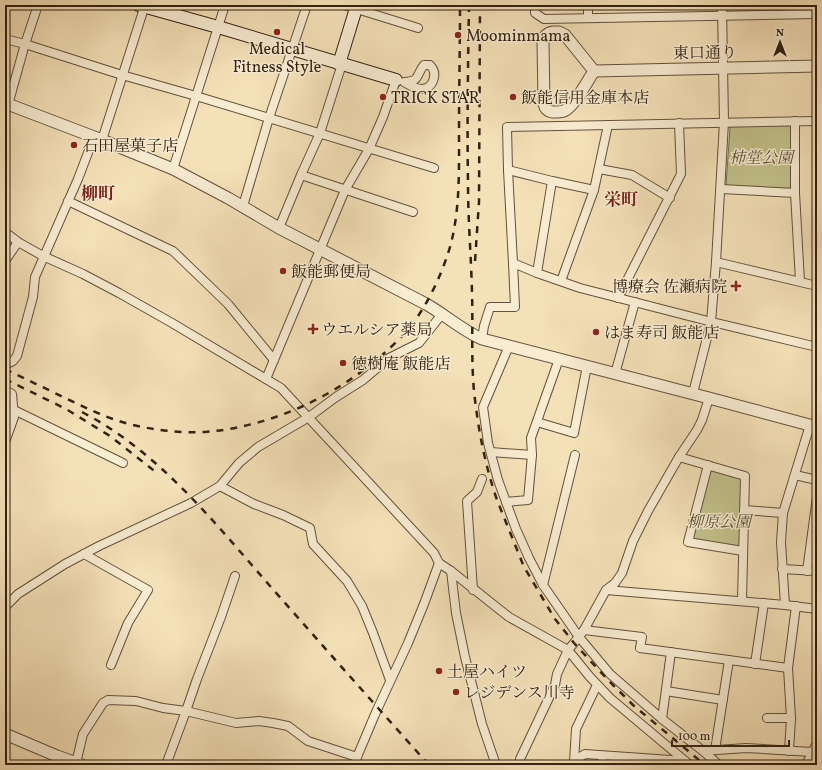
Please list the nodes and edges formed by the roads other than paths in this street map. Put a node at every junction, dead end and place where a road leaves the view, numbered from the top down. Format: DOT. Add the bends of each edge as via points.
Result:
graph roads {
  1 [pos="38,5"];
  2 [pos="143,5"];
  3 [pos="226,5"];
  4 [pos="307,5"];
  5 [pos="344,5"];
  6 [pos="535,5"];
  7 [pos="588,5"];
  8 [pos="722,5"];
  9 [pos="357,7"];
  10 [pos="817,14"];
  11 [pos="722,16"];
  12 [pos="588,18"];
  13 [pos="544,19"];
  14 [pos="218,27"];
  15 [pos="418,28"];
  16 [pos="548,33"];
  17 [pos="5,39"];
  18 [pos="25,44"];
  19 [pos="292,50"];
  20 [pos="340,64"];
  21 [pos="817,66"];
  22 [pos="723,68"];
  23 [pos="594,71"];
  24 [pos="122,75"];
  25 [pos="400,81"];
  26 [pos="196,96"];
  27 [pos="7,104"];
  28 [pos="563,112"];
  29 [pos="269,118"];
  30 [pos="795,121"];
  31 [pos="817,121"];
  32 [pos="724,122"];
  33 [pos="679,123"];
  34 [pos="608,125"];
  35 [pos="565,126"];
  36 [pos="320,133"];
  37 [pos="98,138"];
  38 [pos="369,149"];
  39 [pos="434,168"];
  40 [pos="173,169"];
  41 [pos="599,169"];
  42 [pos="508,170"];
  43 [pos="301,176"];
  44 [pos="552,181"];
  45 [pos="721,188"];
  46 [pos="345,190"];
  47 [pos="594,190"];
  48 [pos="795,193"];
  49 [pos="670,198"];
  50 [pos="68,201"];
  51 [pos="243,206"];
  52 [pos="413,212"];
  53 [pos="279,228"];
  54 [pos="5,232"];
  55 [pos="18,242"];
  56 [pos="320,250"];
  57 [pos="43,256"];
  58 [pos="5,261"];
  59 [pos="716,262"];
  60 [pos="512,263"];
  61 [pos="537,273"];
  62 [pos="561,281"];
  63 [pos="800,281"];
  64 [pos="817,286"];
  65 [pos="618,298"];
  66 [pos="635,302"];
  67 [pos="442,314"];
  68 [pos="711,322"];
  69 [pos="482,338"];
  70 [pos="509,346"];
  71 [pos="817,347"];
  72 [pos="559,359"];
  73 [pos="5,360"];
  74 [pos="274,360"];
  75 [pos="587,366"];
  76 [pos="615,374"];
  77 [pos="266,379"];
  78 [pos="5,390"];
  79 [pos="693,393"];
  80 [pos="709,398"];
  81 [pos="14,410"];
  82 [pos="309,417"];
  83 [pos="537,422"];
  84 [pos="814,426"];
  85 [pos="5,442"];
  86 [pos="491,452"];
  87 [pos="532,455"];
  88 [pos="575,455"];
  89 [pos="679,457"];
  90 [pos="123,463"];
  91 [pos="708,465"];
  92 [pos="795,474"];
  93 [pos="482,479"];
  94 [pos="817,480"];
  95 [pos="220,486"];
  96 [pos="817,497"];
  97 [pos="506,502"];
  98 [pos="744,510"];
  99 [pos="783,513"];
  100 [pos="815,527"];
  101 [pos="743,551"];
  102 [pos="84,554"];
  103 [pos="438,563"];
  104 [pos="782,569"];
  105 [pos="451,571"];
  106 [pos="807,571"];
  107 [pos="817,571"];
  108 [pos="235,576"];
  109 [pos="543,585"];
  110 [pos="474,590"];
  111 [pos="606,590"];
  112 [pos="742,601"];
  113 [pos="764,603"];
  114 [pos="785,605"];
  115 [pos="796,606"];
  116 [pos="5,607"];
  117 [pos="817,609"];
  118 [pos="584,630"];
  119 [pos="579,637"];
  120 [pos="568,650"];
  121 [pos="671,652"];
  122 [pos="729,660"];
  123 [pos="754,664"];
  124 [pos="111,665"];
  125 [pos="788,668"];
  126 [pos="390,680"];
  127 [pos="597,685"];
  128 [pos="666,691"];
  129 [pos="723,700"];
  130 [pos="186,711"];
  131 [pos="767,718"];
  132 [pos="791,718"];
  133 [pos="662,719"];
  134 [pos="5,734"];
  135 [pos="817,743"];
  136 [pos="715,750"];
  137 [pos="703,751"];
  138 [pos="789,751"];
  139 [pos="812,752"];
  140 [pos="603,756"];
  141 [pos="56,761"];
  142 [pos="356,761"];
  143 [pos="688,763"];
  144 [pos="79,764"];
  145 [pos="493,764"];
  146 [pos="573,764"];
  147 [pos="166,765"];
  148 [pos="522,765"];
  149 [pos="602,765"];
  150 [pos="719,765"];
  151 [pos="806,765"];
  1 -- 18 [label="street"];
  2 -- 14 [label="main road"];
  2 -- 24 [label="street"];
  3 -- 14 [label="street"];
  4 -- 19 [label="street"];
  5 -- 9 [label="street"];
  6 -- 13 [label="street" via="535,13"];
  7 -- 12 [label="street"];
  8 -- 11 [label="street"];
  9 -- 15 [label="street"];
  9 -- 20 [label="main road"];
  10 -- 11 [label="street"];
  11 -- 12 [label="street"];
  11 -- 22 [label="street"];
  12 -- 13 [label="street"];
  13 -- 16 [label="street"];
  14 -- 19 [label="main road"];
  14 -- 26 [label="street"];
  16 -- 23 [label="street" via="559,32 565,35"];
  16 -- 28 [label="street" via="543,42 544,107 550,112"];
  17 -- 18 [label="street"];
  18 -- 24 [label="street"];
  18 -- 27 [label="street"];
  19 -- 20 [label="main road"];
  19 -- 29 [label="street"];
  20 -- 25 [label="main road"];
  20 -- 36 [label="street"];
  21 -- 22 [label="street, 東口通り"];
  22 -- 23 [label="street, 東口通り"];
  22 -- 32 [label="street"];
  23 -- 28 [label="street" via="573,104"];
  24 -- 26 [label="street"];
  24 -- 37 [label="street"];
  25 -- 38 [label="street"];
  26 -- 29 [label="street"];
  26 -- 40 [label="street"];
  27 -- 37 [label="street"];
  28 -- 35 [label="street"];
  29 -- 36 [label="street"];
  29 -- 51 [label="street"];
  30 -- 31 [label="street"];
  30 -- 32 [label="street"];
  30 -- 48 [label="street"];
  32 -- 33 [label="street"];
  32 -- 45 [label="street"];
  33 -- 34 [label="street"];
  33 -- 49 [label="street" via="681,174"];
  34 -- 35 [label="street"];
  34 -- 41 [label="street"];
  35 -- 42 [label="street" via="507,127"];
  36 -- 38 [label="street"];
  36 -- 43 [label="street"];
  37 -- 40 [label="street"];
  37 -- 50 [label="street"];
  38 -- 39 [label="street"];
  38 -- 46 [label="street"];
  40 -- 51 [label="street"];
  41 -- 47 [label="street"];
  41 -- 49 [label="street" via="632,175"];
  42 -- 44 [label="street"];
  42 -- 60 [label="street"];
  43 -- 46 [label="street"];
  43 -- 53 [label="street"];
  44 -- 47 [label="street"];
  44 -- 61 [label="street"];
  45 -- 48 [label="street"];
  45 -- 59 [label="street"];
  46 -- 52 [label="street"];
  46 -- 56 [label="street"];
  47 -- 62 [label="street"];
  48 -- 63 [label="street"];
  49 -- 65 [label="street"];
  50 -- 57 [label="street"];
  50 -- 74 [label="street" via="173,251 228,304"];
  51 -- 53 [label="street"];
  53 -- 56 [label="street"];
  54 -- 55 [label="street"];
  55 -- 57 [label="street"];
  55 -- 58 [label="street"];
  56 -- 67 [label="street"];
  56 -- 74 [label="street"];
  57 -- 73 [label="street" via="34,278 32,297 17,356 9,363"];
  57 -- 77 [label="street" via="119,293"];
  59 -- 63 [label="street"];
  59 -- 68 [label="street"];
  60 -- 61 [label="street"];
  60 -- 69 [label="street" via="515,306 490,307"];
  61 -- 62 [label="street"];
  62 -- 65 [label="street"];
  63 -- 64 [label="street"];
  65 -- 66 [label="street"];
  66 -- 68 [label="street"];
  66 -- 76 [label="street"];
  67 -- 69 [label="street" via="473,335"];
  67 -- 82 [label="street" via="419,343 389,358 363,380"];
  68 -- 71 [label="street"];
  68 -- 79 [label="street"];
  69 -- 70 [label="street"];
  70 -- 72 [label="street"];
  70 -- 86 [label="street" via="483,407"];
  72 -- 75 [label="street"];
  72 -- 83 [label="street"];
  74 -- 77 [label="street"];
  75 -- 76 [label="street"];
  75 -- 83 [label="street" via="574,433"];
  76 -- 79 [label="street"];
  77 -- 82 [label="street" via="281,388"];
  78 -- 81 [label="street" via="12,394"];
  79 -- 80 [label="street"];
  80 -- 84 [label="street"];
  80 -- 89 [label="street" via="697,430"];
  81 -- 85 [label="street"];
  81 -- 90 [label="street"];
  82 -- 95 [label="street" via="258,447 239,463"];
  82 -- 103 [label="street" via="434,553"];
  83 -- 87 [label="street" via="531,438"];
  84 -- 92 [label="street"];
  86 -- 87 [label="street"];
  86 -- 97 [label="street"];
  87 -- 97 [label="street" via="528,500"];
  88 -- 109 [label="street"];
  89 -- 91 [label="street"];
  89 -- 111 [label="street" via="633,541 622,573"];
  91 -- 98 [label="street" via="745,476"];
  91 -- 101 [label="street" via="688,542"];
  92 -- 94 [label="street"];
  92 -- 99 [label="street"];
  93 -- 110 [label="street" via="477,492 466,501"];
  95 -- 102 [label="street" via="191,503"];
  95 -- 126 [label="street" via="310,528 312,544 347,581 362,606"];
  96 -- 100 [label="street"];
  97 -- 109 [label="street"];
  98 -- 99 [label="street"];
  98 -- 101 [label="street"];
  99 -- 104 [label="street"];
  100 -- 106 [label="street"];
  101 -- 112 [label="street"];
  102 -- 116 [label="street" via="18,594"];
  102 -- 124 [label="street" via="148,590 128,623"];
  103 -- 105 [label="street"];
  103 -- 126 [label="street" via="424,604"];
  104 -- 106 [label="street"];
  104 -- 114 [label="street"];
  105 -- 110 [label="street"];
  105 -- 145 [label="street" via="465,657"];
  106 -- 107 [label="street"];
  108 -- 130 [label="street"];
  109 -- 119 [label="street"];
  110 -- 120 [label="street" via="509,617"];
  111 -- 112 [label="street"];
  111 -- 118 [label="street"];
  112 -- 113 [label="street"];
  113 -- 114 [label="street"];
  113 -- 123 [label="street"];
  114 -- 115 [label="street"];
  115 -- 117 [label="street"];
  115 -- 125 [label="street"];
  118 -- 119 [label="street"];
  118 -- 121 [label="street" via="642,637 640,648"];
  119 -- 120 [label="street"];
  119 -- 133 [label="street" via="610,674"];
  120 -- 127 [label="street"];
  120 -- 148 [label="street" via="555,685 520,759"];
  121 -- 122 [label="street"];
  121 -- 128 [label="street"];
  122 -- 123 [label="street"];
  122 -- 129 [label="street"];
  123 -- 125 [label="street"];
  125 -- 132 [label="street"];
  126 -- 142 [label="street"];
  127 -- 143 [label="street"];
  127 -- 146 [label="street" via="576,729"];
  128 -- 129 [label="street"];
  128 -- 133 [label="street"];
  129 -- 136 [label="street"];
  130 -- 142 [label="street" via="236,723 259,721 288,726 308,741"];
  130 -- 144 [label="street" via="136,701 103,702 83,734"];
  130 -- 147 [label="street"];
  131 -- 132 [label="street"];
  132 -- 138 [label="street"];
  133 -- 137 [label="street"];
  134 -- 141 [label="street"];
  135 -- 139 [label="street"];
  136 -- 137 [label="street"];
  136 -- 138 [label="street" via="746,748"];
  137 -- 150 [label="street"];
  138 -- 139 [label="street"];
  139 -- 151 [label="street"];
  140 -- 143 [label="street"];
  140 -- 146 [label="street" via="585,754"];
  140 -- 149 [label="street"];
  141 -- 144 [label="street"];
}
